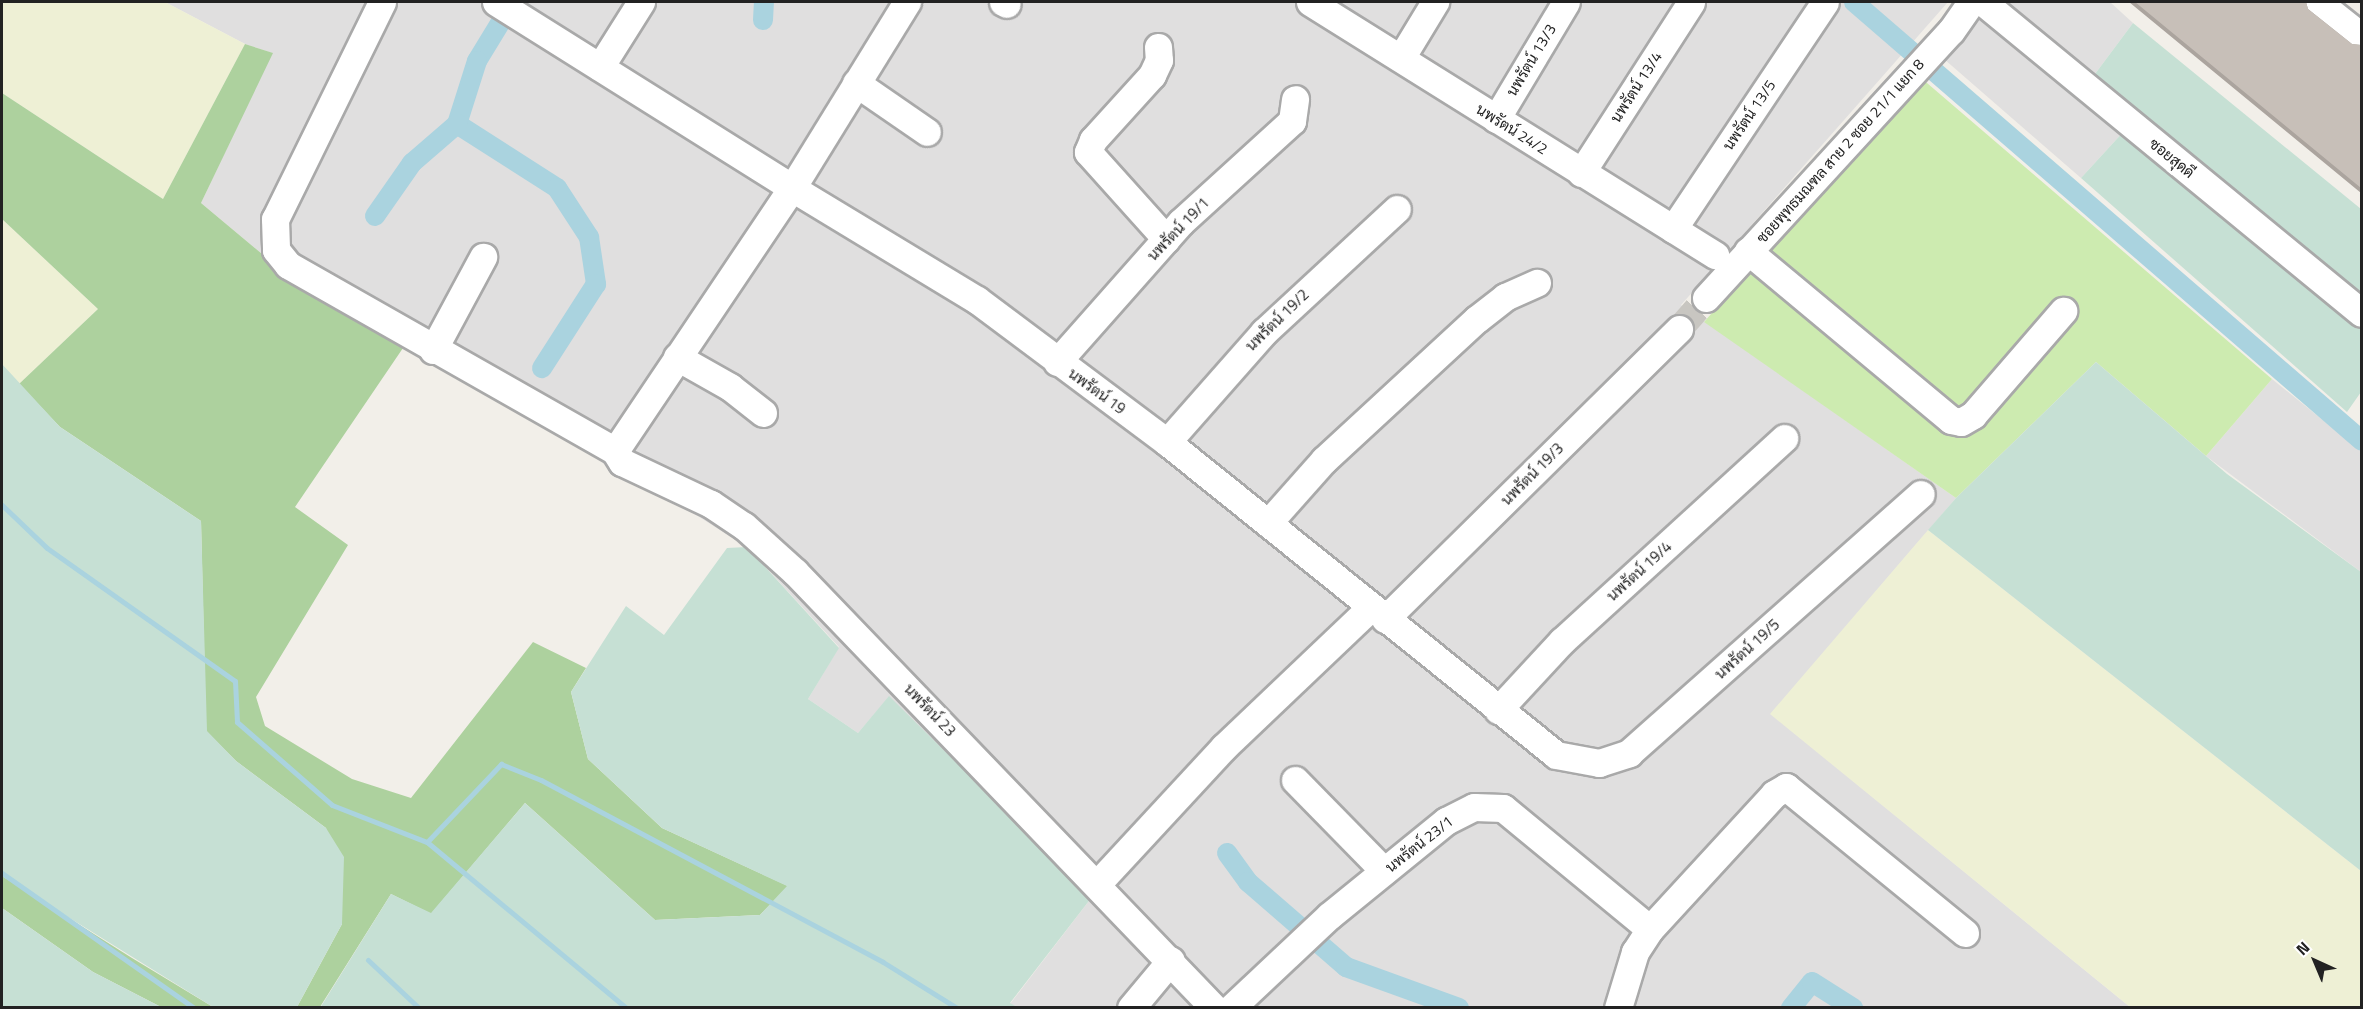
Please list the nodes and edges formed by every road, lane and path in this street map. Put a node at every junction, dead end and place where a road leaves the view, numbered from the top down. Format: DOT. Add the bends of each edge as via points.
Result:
graph roads {
  1 [pos="382,2"];
  2 [pos="498,2"];
  3 [pos="641,2"];
  4 [pos="907,2"];
  5 [pos="1310,2"];
  6 [pos="1435,2"];
  7 [pos="1566,2"];
  8 [pos="1691,2"];
  9 [pos="1825,2"];
  10 [pos="1971,2"];
  11 [pos="1983,2"];
  12 [pos="2318,2"];
  13 [pos="2361,37"];
  14 [pos="1158,47"];
  15 [pos="1401,58"];
  16 [pos="600,67"];
  17 [pos="856,83"];
  18 [pos="1295,99"];
  19 [pos="1496,119"];
  20 [pos="927,132"];
  21 [pos="1581,173"];
  22 [pos="792,188"];
  23 [pos="1397,209"];
  24 [pos="1672,229"];
  25 [pos="1166,239"];
  26 [pos="1748,251"];
  27 [pos="1715,255"];
  28 [pos="483,257"];
  29 [pos="1537,283"];
  30 [pos="1706,298"];
  31 [pos="2063,311"];
  32 [pos="2361,314"];
  33 [pos="1679,329"];
  34 [pos="433,350"];
  35 [pos="677,357"];
  36 [pos="1057,362"];
  37 [pos="763,412"];
  38 [pos="1784,438"];
  39 [pos="1167,441"];
  40 [pos="615,451"];
  41 [pos="1921,494"];
  42 [pos="1268,523"];
  43 [pos="1378,613"];
  44 [pos="1498,710"];
  45 [pos="1556,755"];
  46 [pos="1295,780"];
  47 [pos="1384,871"];
  48 [pos="1098,883"];
  49 [pos="1650,929"];
  50 [pos="1965,933"];
  51 [pos="1170,960"];
  52 [pos="1131,1008"];
  53 [pos="1214,1008"];
  54 [pos="1231,1008"];
  55 [pos="1618,1008"];
  1 -- 34 [label="street, นพรัตน์ 23" via="275,219 273,238 276,250 288,265"];
  2 -- 16 [label="street, นพรัตน์ 19"];
  3 -- 16 [label="street"];
  4 -- 17 [label="street"];
  5 -- 15 [label="street, นพรัตน์ 24/2"];
  6 -- 15 [label="street"];
  7 -- 19 [label="street, นพรัตน์ 13/3"];
  8 -- 21 [label="street, นพรัตน์ 13/4"];
  9 -- 24 [label="street, นพรัตน์ 13/5"];
  10 -- 26 [label="street, ซอยพุทธมณฑล สาย 2 ซอย 21/1 แยก 8" via="1951,31 1905,76"];
  11 -- 32 [label="street, ซอยสุดดี"];
  12 -- 13 [label="street"];
  14 -- 25 [label="street" via="1159,60 1152,75 1093,140 1088,152"];
  15 -- 19 [label="street, นพรัตน์ 24/2"];
  16 -- 22 [label="street, นพรัตน์ 19"];
  17 -- 20 [label="street"];
  17 -- 22 [label="street"];
  18 -- 25 [label="street, นพรัตน์ 19/1" via="1292,122"];
  19 -- 21 [label="street, นพรัตน์ 24/2"];
  21 -- 24 [label="street, นพรัตน์ 24/2"];
  22 -- 35 [label="street"];
  22 -- 36 [label="street, นพรัตน์ 19" via="954,284"];
  23 -- 39 [label="street, นพรัตน์ 19/2" via="1257,339"];
  24 -- 27 [label="street, นพรัตน์ 24/2"];
  25 -- 36 [label="street, นพรัตน์ 19/1"];
  26 -- 30 [label="street, ซอยพุทธมณฑล สาย 2 ซอย 21/1 แยก 8"];
  26 -- 31 [label="street" via="1951,420 1961,422 1973,416"];
  28 -- 34 [label="street"];
  29 -- 42 [label="street" via="1505,297 1477,319 1324,460"];
  33 -- 43 [label="street, นพรัตน์ 19/3"];
  34 -- 40 [label="street, นพรัตน์ 23"];
  35 -- 37 [label="street" via="730,387"];
  35 -- 40 [label="street"];
  36 -- 39 [label="street, นพรัตน์ 19"];
  38 -- 44 [label="street, นพรัตน์ 19/4" via="1562,641"];
  39 -- 42 [label="street, นพรัตน์ 19"];
  40 -- 48 [label="street, นพรัตน์ 23" via="622,462 711,504 744,526 795,572"];
  41 -- 45 [label="street, นพรัตน์ 19/5" via="1629,753 1599,763"];
  42 -- 43 [label="street, นพรัตน์ 19"];
  43 -- 44 [label="street, นพรัตน์ 19"];
  43 -- 48 [label="street, นพรัตน์ 19/3" via="1224,747"];
  44 -- 45 [label="street, นพรัตน์ 19"];
  46 -- 47 [label="street"];
  47 -- 49 [label="street, นพรัตน์ 23/1" via="1446,821 1474,807 1503,808"];
  47 -- 54 [label="street, นพรัตน์ 23/1" via="1329,916"];
  48 -- 51 [label="street, นพรัตน์ 23"];
  49 -- 50 [label="street" via="1774,794 1786,787"];
  49 -- 55 [label="street" via="1635,952"];
  51 -- 52 [label="street"];
  51 -- 53 [label="street, นพรัตน์ 23"];
}
